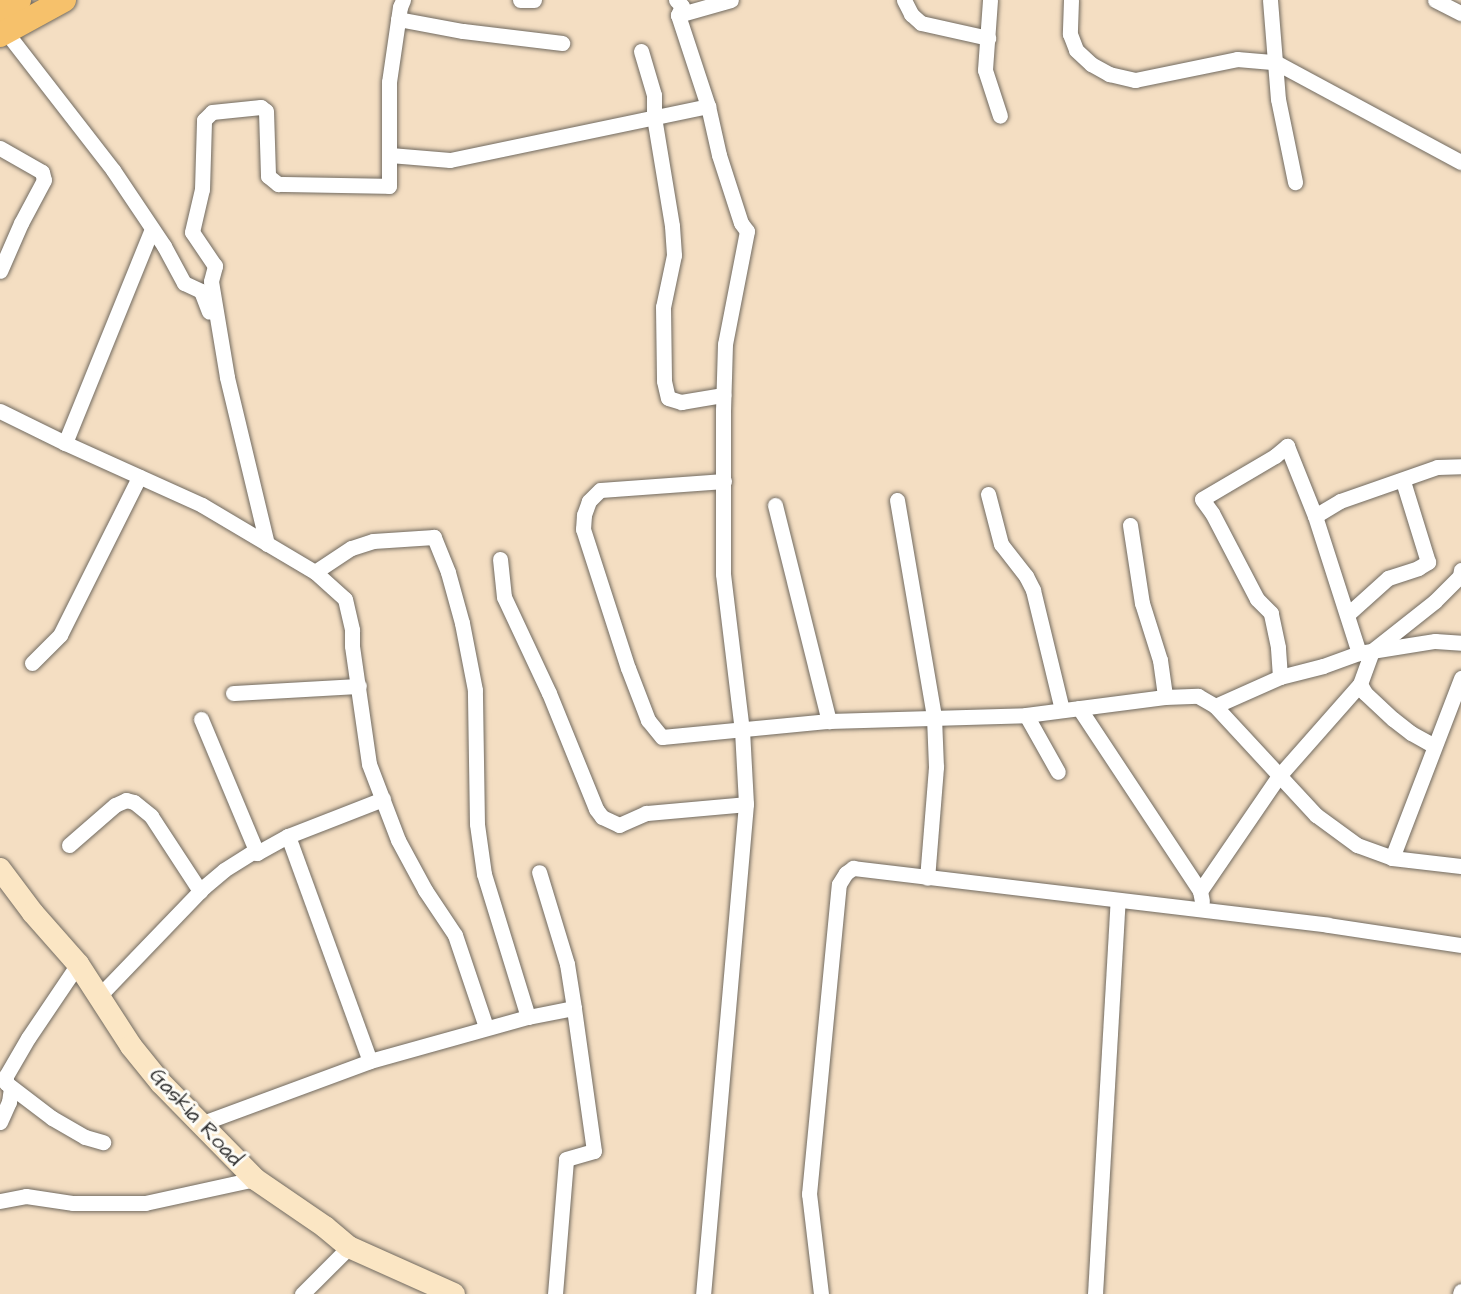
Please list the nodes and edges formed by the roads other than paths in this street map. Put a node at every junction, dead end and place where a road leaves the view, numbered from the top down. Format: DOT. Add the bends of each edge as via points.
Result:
graph roads {
  1 [pos="19,0"];
  2 [pos="64,0"];
  3 [pos="404,0"];
  4 [pos="520,0"];
  5 [pos="534,0"];
  6 [pos="731,0"];
  7 [pos="904,0"];
  8 [pos="990,0"];
  9 [pos="1071,0"];
  10 [pos="1270,0"];
  11 [pos="1435,0"];
  12 [pos="677,8"];
  13 [pos="1461,13"];
  14 [pos="399,19"];
  15 [pos="2,26"];
  16 [pos="988,38"];
  17 [pos="562,43"];
  18 [pos="641,51"];
  19 [pos="1275,62"];
  20 [pos="708,106"];
  21 [pos="1000,116"];
  22 [pos="654,117"];
  23 [pos="0,148"];
  24 [pos="390,154"];
  25 [pos="1461,162"];
  26 [pos="1295,182"];
  27 [pos="152,229"];
  28 [pos="0,271"];
  29 [pos="221,346"];
  30 [pos="723,395"];
  31 [pos="0,411"];
  32 [pos="65,444"];
  33 [pos="1461,466"];
  34 [pos="139,477"];
  35 [pos="723,481"];
  36 [pos="1403,481"];
  37 [pos="988,494"];
  38 [pos="897,500"];
  39 [pos="775,505"];
  40 [pos="1315,516"];
  41 [pos="1130,525"];
  42 [pos="267,544"];
  43 [pos="500,559"];
  44 [pos="1461,570"];
  45 [pos="315,572"];
  46 [pos="1348,614"];
  47 [pos="1461,643"];
  48 [pos="1365,652"];
  49 [pos="32,663"];
  50 [pos="1280,677"];
  51 [pos="1461,678"];
  52 [pos="1360,684"];
  53 [pos="359,686"];
  54 [pos="233,693"];
  55 [pos="1165,697"];
  56 [pos="1215,706"];
  57 [pos="1079,708"];
  58 [pos="1062,710"];
  59 [pos="1026,715"];
  60 [pos="934,717"];
  61 [pos="201,719"];
  62 [pos="829,721"];
  63 [pos="742,730"];
  64 [pos="1433,745"];
  65 [pos="1058,772"];
  66 [pos="1278,777"];
  67 [pos="384,799"];
  68 [pos="746,804"];
  69 [pos="288,836"];
  70 [pos="69,845"];
  71 [pos="257,853"];
  72 [pos="1392,858"];
  73 [pos="1461,866"];
  74 [pos="0,869"];
  75 [pos="539,872"];
  76 [pos="927,878"];
  77 [pos="200,891"];
  78 [pos="1200,891"];
  79 [pos="1118,901"];
  80 [pos="1204,909"];
  81 [pos="1461,945"];
  82 [pos="78,964"];
  83 [pos="100,995"];
  84 [pos="574,1008"];
  85 [pos="528,1017"];
  86 [pos="486,1027"];
  87 [pos="370,1061"];
  88 [pos="11,1087"];
  89 [pos="0,1122"];
  90 [pos="200,1124"];
  91 [pos="103,1142"];
  92 [pos="255,1179"];
  93 [pos="0,1201"];
  94 [pos="349,1247"];
  95 [pos="444,1292"];
  96 [pos="302,1294"];
  97 [pos="555,1294"];
  98 [pos="704,1294"];
  99 [pos="822,1294"];
  100 [pos="1095,1294"];
  1 -- 15 [label="main road"];
  2 -- 15 [label="main road"];
  3 -- 14 [label="street"];
  4 -- 5 [label="street"];
  6 -- 12 [label="street"];
  7 -- 16 [label="street" via="921,23"];
  8 -- 16 [label="street"];
  9 -- 19 [label="street" via="1070,34 1076,51 1091,64 1123,79 1135,80 1237,59"];
  10 -- 19 [label="street"];
  11 -- 13 [label="street"];
  12 -- 20 [label="street"];
  14 -- 17 [label="street"];
  14 -- 24 [label="street" via="389,82"];
  15 -- 27 [label="street" via="113,170"];
  16 -- 21 [label="street" via="985,70"];
  18 -- 22 [label="street" via="654,95"];
  19 -- 25 [label="street"];
  19 -- 26 [label="street" via="1278,99"];
  20 -- 22 [label="street"];
  20 -- 30 [label="street" via="719,155 747,231 724,344"];
  22 -- 24 [label="street" via="450,160"];
  22 -- 30 [label="street" via="674,255 663,307 664,381 668,398 681,402"];
  23 -- 28 [label="street" via="42,172 44,180"];
  24 -- 29 [label="street" via="388,186 278,184 268,176 266,111 261,107 207,115 202,189 192,232 215,266 211,281"];
  27 -- 29 [label="street" via="184,283 201,291"];
  27 -- 32 [label="street"];
  29 -- 42 [label="street"];
  30 -- 35 [label="street"];
  31 -- 32 [label="street"];
  32 -- 34 [label="street"];
  33 -- 36 [label="street" via="1437,467"];
  34 -- 42 [label="street" via="202,505"];
  34 -- 49 [label="street" via="60,635"];
  35 -- 63 [label="street" via="725,607"];
  35 -- 63 [label="street" via="600,490 589,501 583,529 648,720 662,737"];
  36 -- 40 [label="street" via="1340,501"];
  36 -- 46 [label="street" via="1428,562 1388,578"];
  37 -- 58 [label="street" via="1001,544 1033,590"];
  38 -- 60 [label="street"];
  39 -- 62 [label="street"];
  40 -- 46 [label="street"];
  40 -- 50 [label="street" via="1287,446 1202,499 1257,599 1271,613"];
  41 -- 55 [label="street" via="1142,603 1160,660"];
  42 -- 45 [label="street"];
  43 -- 68 [label="street" via="504,597 602,817 619,825 646,813"];
  44 -- 48 [label="street" via="1436,601"];
  45 -- 53 [label="street" via="345,599"];
  45 -- 85 [label="street" via="351,548 373,542 434,537 462,623 476,690 477,824 484,874"];
  46 -- 48 [label="street"];
  47 -- 48 [label="street" via="1436,641"];
  48 -- 50 [label="street"];
  48 -- 52 [label="street"];
  50 -- 56 [label="street"];
  51 -- 64 [label="street"];
  52 -- 64 [label="street" via="1393,719"];
  52 -- 66 [label="street"];
  53 -- 54 [label="street"];
  53 -- 67 [label="street" via="369,764"];
  55 -- 56 [label="street" via="1198,696"];
  55 -- 57 [label="street"];
  56 -- 66 [label="street"];
  57 -- 58 [label="street"];
  57 -- 78 [label="street"];
  58 -- 59 [label="street"];
  59 -- 60 [label="street"];
  59 -- 65 [label="street"];
  60 -- 62 [label="street"];
  60 -- 76 [label="street" via="936,767"];
  61 -- 71 [label="street"];
  62 -- 63 [label="street"];
  63 -- 68 [label="street"];
  64 -- 72 [label="street"];
  66 -- 72 [label="street" via="1337,831 1358,845"];
  66 -- 78 [label="street"];
  67 -- 69 [label="street"];
  67 -- 86 [label="street" via="398,840 455,935"];
  68 -- 98 [label="street"];
  69 -- 71 [label="street"];
  69 -- 87 [label="street"];
  70 -- 77 [label="street" via="115,805 126,800 134,802 150,816"];
  71 -- 77 [label="street" via="224,870"];
  72 -- 73 [label="street"];
  74 -- 82 [label="main road, Gaskia Road"];
  75 -- 84 [label="street" via="567,964"];
  76 -- 79 [label="street"];
  76 -- 99 [label="street" via="853,868 839,884 809,1194"];
  77 -- 83 [label="street"];
  78 -- 80 [label="street"];
  79 -- 80 [label="street"];
  79 -- 100 [label="street"];
  80 -- 81 [label="street"];
  82 -- 83 [label="main road, Gaskia Road"];
  82 -- 88 [label="street" via="8,1073 6,1083"];
  83 -- 90 [label="main road, Gaskia Road" via="131,1046"];
  84 -- 85 [label="street"];
  84 -- 97 [label="street" via="594,1151 566,1159"];
  85 -- 86 [label="street"];
  86 -- 87 [label="street"];
  87 -- 90 [label="street"];
  88 -- 89 [label="street"];
  88 -- 91 [label="street" via="52,1118 85,1137"];
  90 -- 92 [label="main road, Gaskia Road"];
  92 -- 93 [label="street" via="145,1203 73,1203 26,1196"];
  92 -- 94 [label="main road, Gaskia Road"];
  94 -- 95 [label="main road, Gaskia Road"];
  94 -- 96 [label="street"];
}
